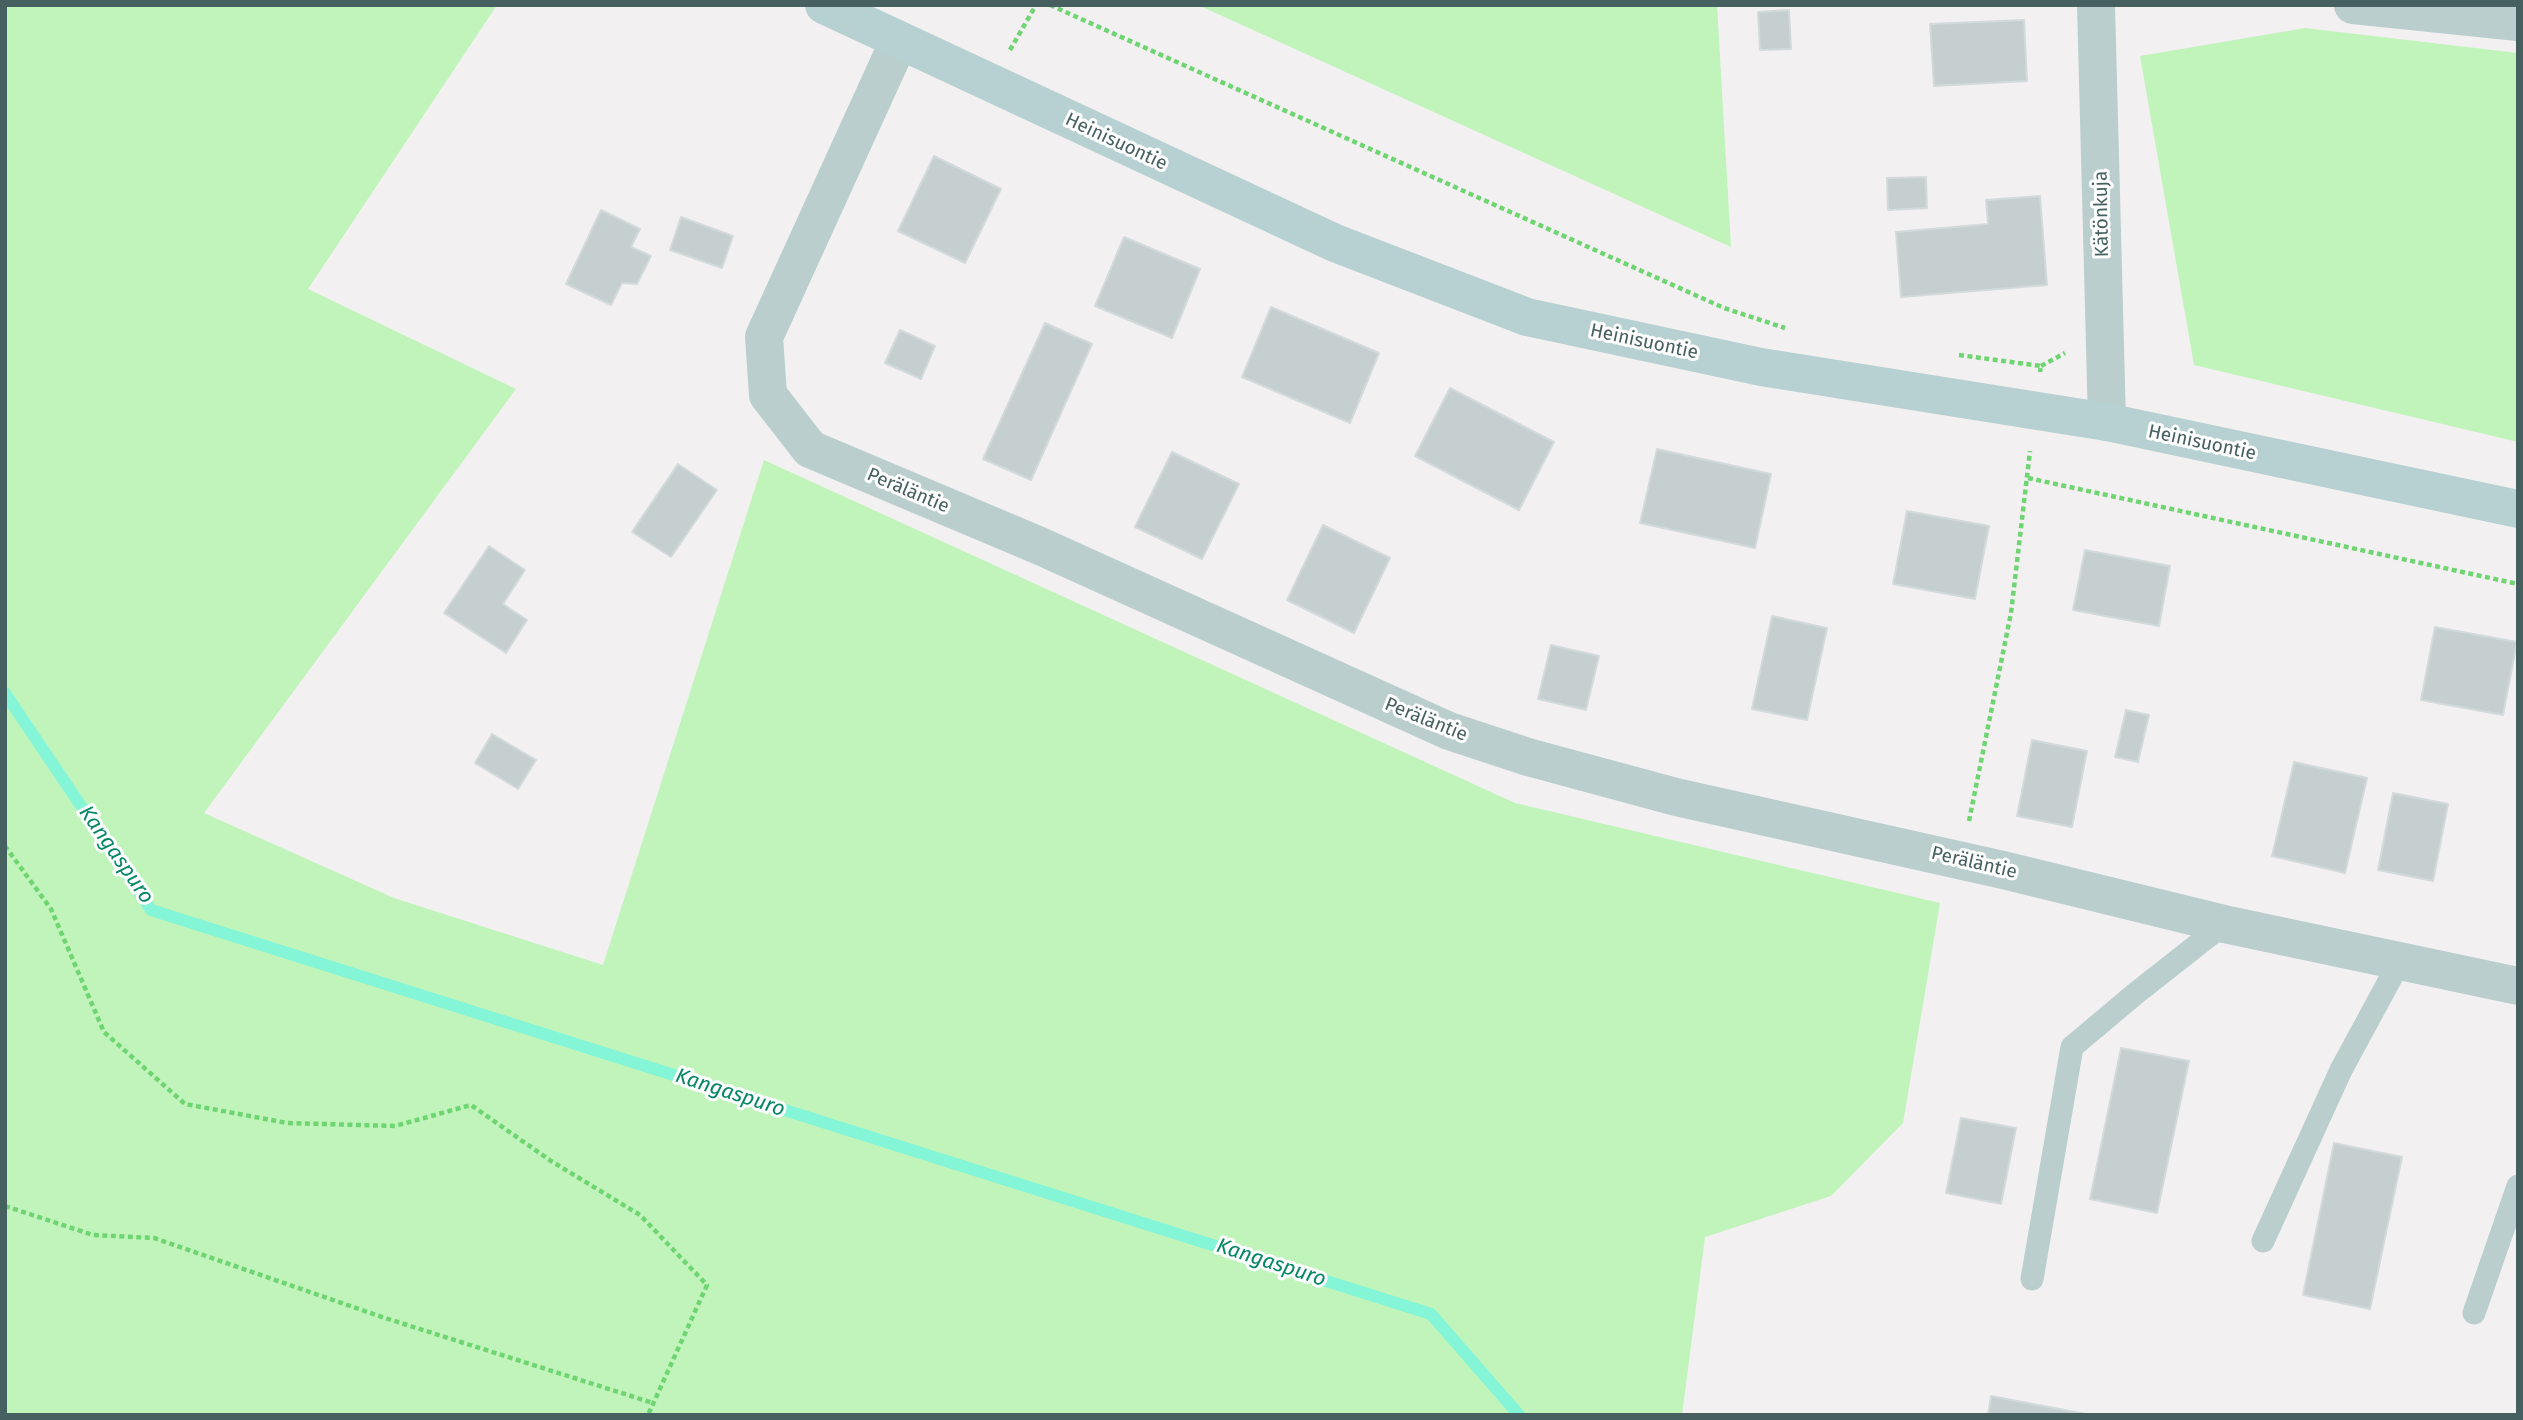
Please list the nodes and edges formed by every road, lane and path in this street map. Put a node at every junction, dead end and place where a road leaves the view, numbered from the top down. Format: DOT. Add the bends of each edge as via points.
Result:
graph roads {
  1 [pos="824,5"];
  2 [pos="1036,5"];
  3 [pos="1050,5"];
  4 [pos="2096,5"];
  5 [pos="2353,5"];
  6 [pos="2518,22"];
  7 [pos="899,41"];
  8 [pos="990,83"];
  9 [pos="1793,331"];
  10 [pos="1949,354"];
  11 [pos="2034,412"];
  12 [pos="2107,422"];
  13 [pos="2028,478"];
  14 [pos="2518,509"];
  15 [pos="2518,584"];
  16 [pos="5,846"];
  17 [pos="1961,860"];
  18 [pos="2224,924"];
  19 [pos="2400,961"];
  20 [pos="2518,986"];
  21 [pos="2518,1186"];
  22 [pos="5,1206"];
  23 [pos="2263,1241"];
  24 [pos="2032,1279"];
  25 [pos="2474,1313"];
  26 [pos="653,1403"];
  27 [pos="648,1415"];
  1 -- 7 [label="street, Heinisuontie"];
  2 -- 8 [label="path"];
  3 -- 9 [label="path" via="1724,308"];
  4 -- 12 [label="street, Kätönkuja"];
  5 -- 6 [label="street"];
  7 -- 8 [label="street, Heinisuontie"];
  7 -- 17 [label="street, Peräläntie" via="764,337 768,395 810,449 1040,546 1448,731 1676,797"];
  8 -- 11 [label="street, Heinisuontie" via="1335,243 1527,317 1761,367"];
  10 -- 11 [label="path" via="2041,366"];
  11 -- 12 [label="street, Heinisuontie"];
  11 -- 13 [label="path"];
  12 -- 14 [label="street, Heinisuontie"];
  13 -- 15 [label="path"];
  13 -- 17 [label="path" via="2011,613"];
  16 -- 26 [label="path" via="51,909 104,1032 185,1104 287,1123 394,1126 471,1105 640,1215 707,1285"];
  17 -- 18 [label="street, Peräläntie"];
  18 -- 19 [label="street, Peräläntie"];
  18 -- 24 [label="lane" via="2072,1047"];
  19 -- 20 [label="street, Peräläntie"];
  19 -- 23 [label="lane" via="2341,1070"];
  21 -- 25 [label="lane"];
  22 -- 26 [label="path" via="93,1235 154,1238"];
  26 -- 27 [label="path"];
}
